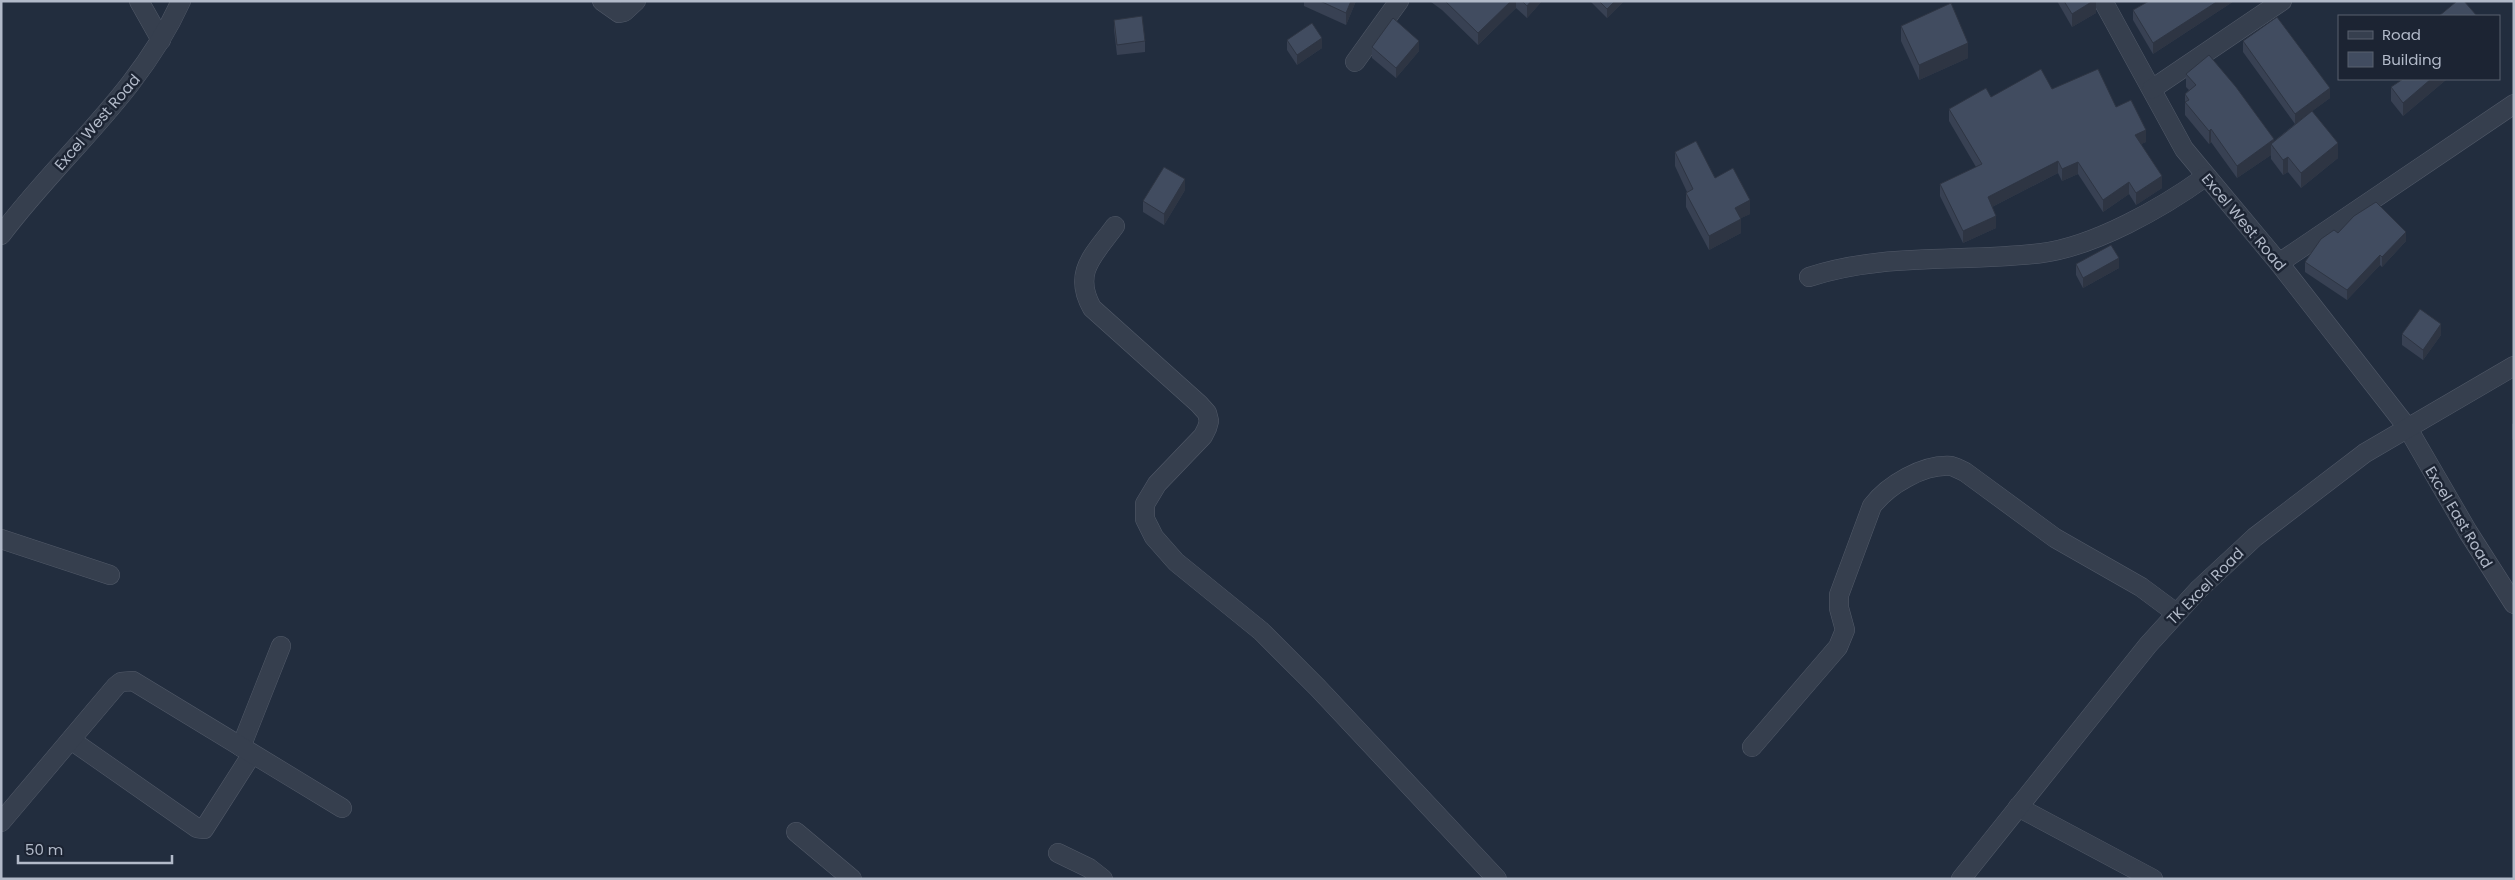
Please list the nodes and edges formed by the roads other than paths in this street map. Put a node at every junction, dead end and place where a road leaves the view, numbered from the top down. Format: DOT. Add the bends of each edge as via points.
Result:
graph roads {
  1 [pos="139,1"];
  2 [pos="181,1"];
  3 [pos="602,1"];
  4 [pos="636,1"];
  5 [pos="1399,1"];
  6 [pos="2103,1"];
  7 [pos="2282,1"];
  8 [pos="161,40"];
  9 [pos="1355,62"];
  10 [pos="2152,89"];
  11 [pos="2514,104"];
  12 [pos="2205,177"];
  13 [pos="1115,226"];
  14 [pos="1,235"];
  15 [pos="2279,263"];
  16 [pos="1809,277"];
  17 [pos="2514,366"];
  18 [pos="2407,427"];
  19 [pos="1,539"];
  20 [pos="110,574"];
  21 [pos="2514,604"];
  22 [pos="2176,614"];
  23 [pos="281,646"];
  24 [pos="71,740"];
  25 [pos="1752,747"];
  26 [pos="246,751"];
  27 [pos="2018,807"];
  28 [pos="342,808"];
  29 [pos="1,822"];
  30 [pos="796,832"];
  31 [pos="1058,853"];
  32 [pos="852,879"];
  33 [pos="1103,879"];
  34 [pos="1497,879"];
  35 [pos="1961,879"];
  36 [pos="2153,879"];
  1 -- 8 [label="street"];
  2 -- 8 [label="street, Excel West Road"];
  3 -- 4 [label="street" via="619,13"];
  5 -- 9 [label="street"];
  6 -- 10 [label="street, Excel West Road"];
  7 -- 10 [label="street"];
  8 -- 14 [label="street, Excel West Road" via="118,101"];
  10 -- 12 [label="street, Excel West Road" via="2171,128"];
  11 -- 15 [label="street"];
  12 -- 15 [label="street, Excel West Road"];
  12 -- 16 [label="street" via="2166,204 2071,248 2025,254 1860,264"];
  13 -- 34 [label="street" via="1083,277 1085,294 1092,308 1199,404 1209,421 1203,436 1157,484 1145,504 1145,519 1154,537 1176,562 1261,631"];
  15 -- 18 [label="street, Excel West Road"];
  17 -- 18 [label="street, TK Excel Road"];
  18 -- 21 [label="street, Excel East Road" via="2477,548"];
  18 -- 22 [label="street, TK Excel Road" via="2350,464 2262,531"];
  19 -- 20 [label="street"];
  22 -- 25 [label="street" via="2141,587 2055,538 1965,472 1951,466 1933,468 1915,474 1881,495 1872,506 1839,595 1845,630 1838,648"];
  22 -- 27 [label="street, TK Excel Road"];
  23 -- 26 [label="street"];
  24 -- 26 [label="street" via="116,686 121,682 132,682"];
  24 -- 26 [label="street" via="197,828 204,829"];
  24 -- 29 [label="street"];
  26 -- 28 [label="street"];
  27 -- 35 [label="street, TK Excel Road"];
  27 -- 36 [label="street"];
  30 -- 32 [label="street"];
  31 -- 33 [label="street" via="1090,868"];
}
